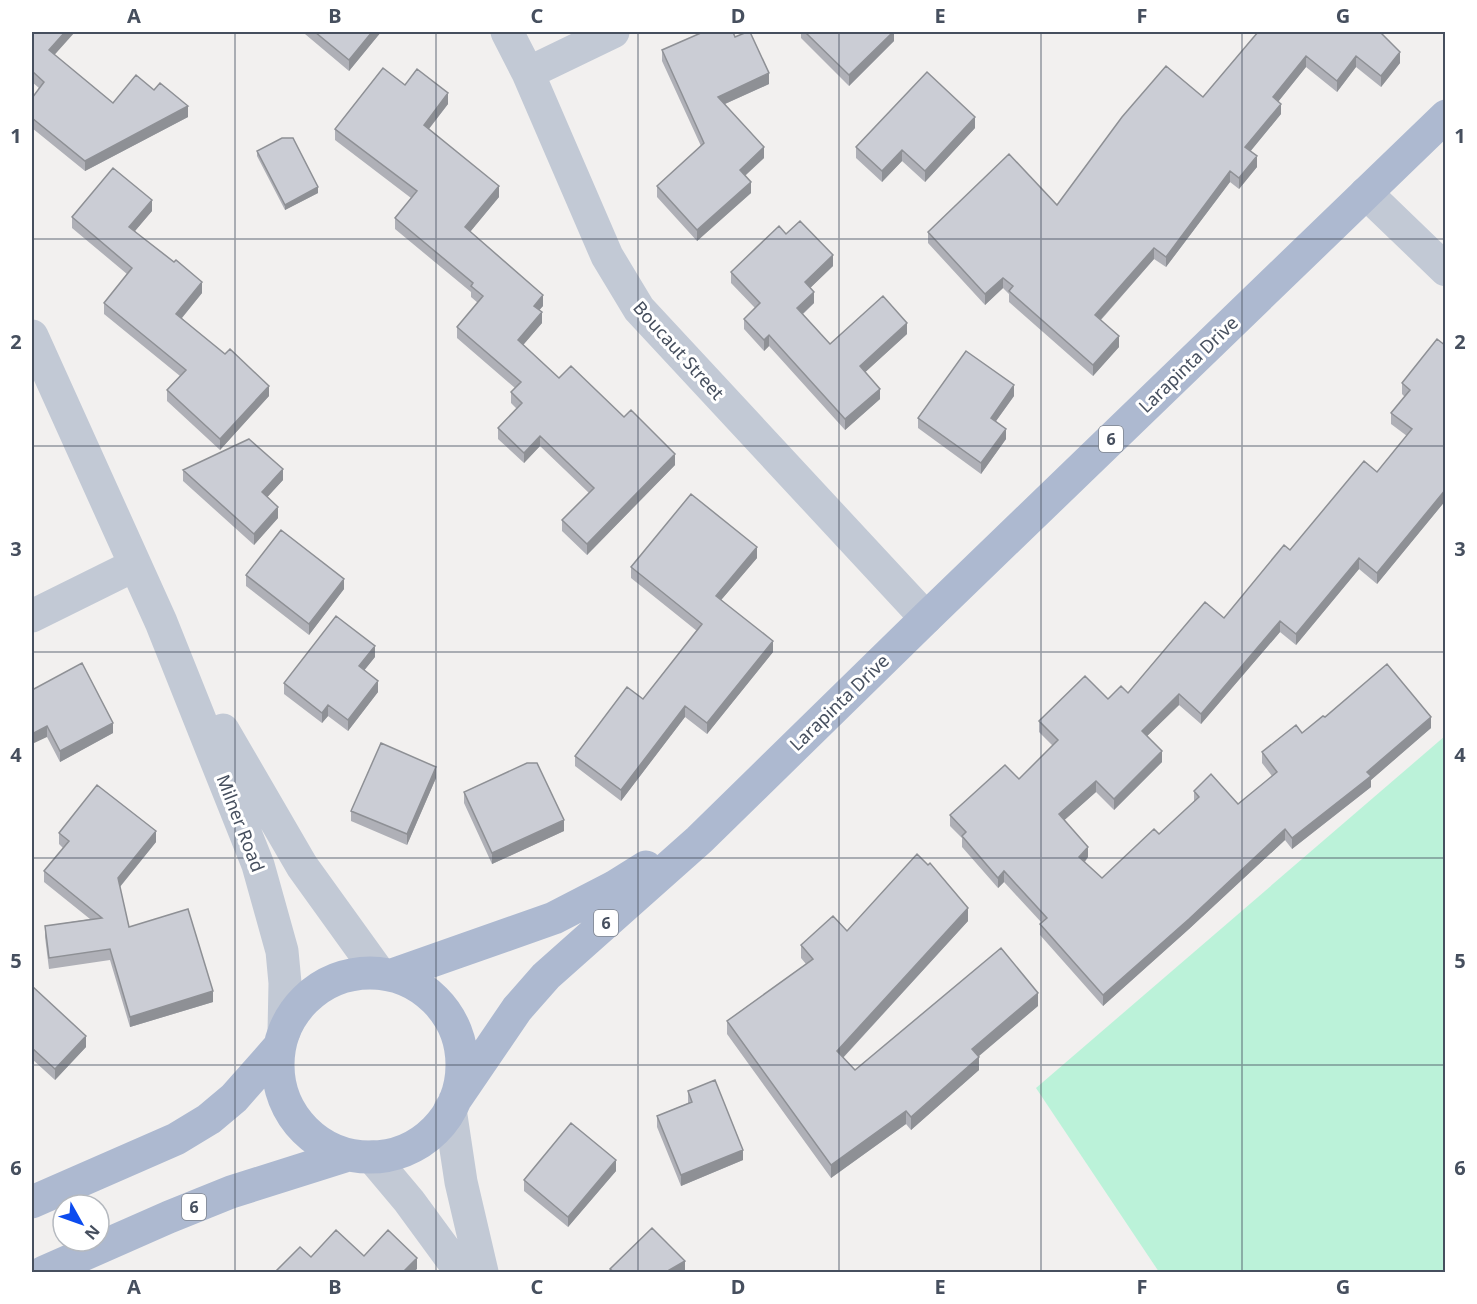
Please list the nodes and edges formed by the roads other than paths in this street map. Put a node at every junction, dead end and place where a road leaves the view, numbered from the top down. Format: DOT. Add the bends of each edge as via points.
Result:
graph roads {
  1 [pos="507,32"];
  2 [pos="613,32"];
  3 [pos="528,73"];
  4 [pos="1446,116"];
  5 [pos="1366,193"];
  6 [pos="1446,270"];
  7 [pos="32,336"];
  8 [pos="135,565"];
  9 [pos="32,616"];
  10 [pos="926,618"];
  11 [pos="161,622"];
  12 [pos="776,763"];
  13 [pos="385,974"];
  14 [pos="281,1040"];
  15 [pos="452,1104"];
  16 [pos="360,1156"];
  17 [pos="32,1202"];
  18 [pos="44,1272"];
  19 [pos="461,1272"];
  20 [pos="482,1272"];
  1 -- 3 [label="street, Boucaut Street"];
  2 -- 3 [label="street"];
  3 -- 10 [label="street, Boucaut Street" via="607,256 639,309"];
  4 -- 5 [label="main road, Larapinta Drive / 6"];
  5 -- 6 [label="street"];
  5 -- 10 [label="main road, Larapinta Drive / 6"];
  7 -- 8 [label="street, Milner Road"];
  8 -- 9 [label="street"];
  8 -- 11 [label="street, Milner Road"];
  10 -- 12 [label="main road, Larapinta Drive / 6"];
  11 -- 13 [label="street, Milner Road" via="296,856 338,918"];
  11 -- 14 [label="street, Milner Road" via="254,854 273,915 285,982"];
  12 -- 13 [label="main road, Larapinta Drive / 6" via="669,853 614,887 554,918"];
  12 -- 15 [label="main road, Larapinta Drive / 6" via="699,840 546,976 517,1009"];
  13 -- 14 [label="main road, 6" via="354,975 327,984 304,1001"];
  13 -- 15 [label="main road, 6" via="409,981 432,996 450,1018 460,1044 462,1072"];
  14 -- 16 [label="main road" via="278,1069 284,1098 299,1124 321,1143"];
  14 -- 17 [label="main road, 6" via="234,1098 209,1119 176,1139"];
  15 -- 16 [label="main road, 6" via="440,1126 417,1145 395,1154"];
  15 -- 20 [label="street" via="461,1182"];
  16 -- 18 [label="main road, 6" via="231,1192"];
  16 -- 19 [label="street" via="409,1201"];
}
